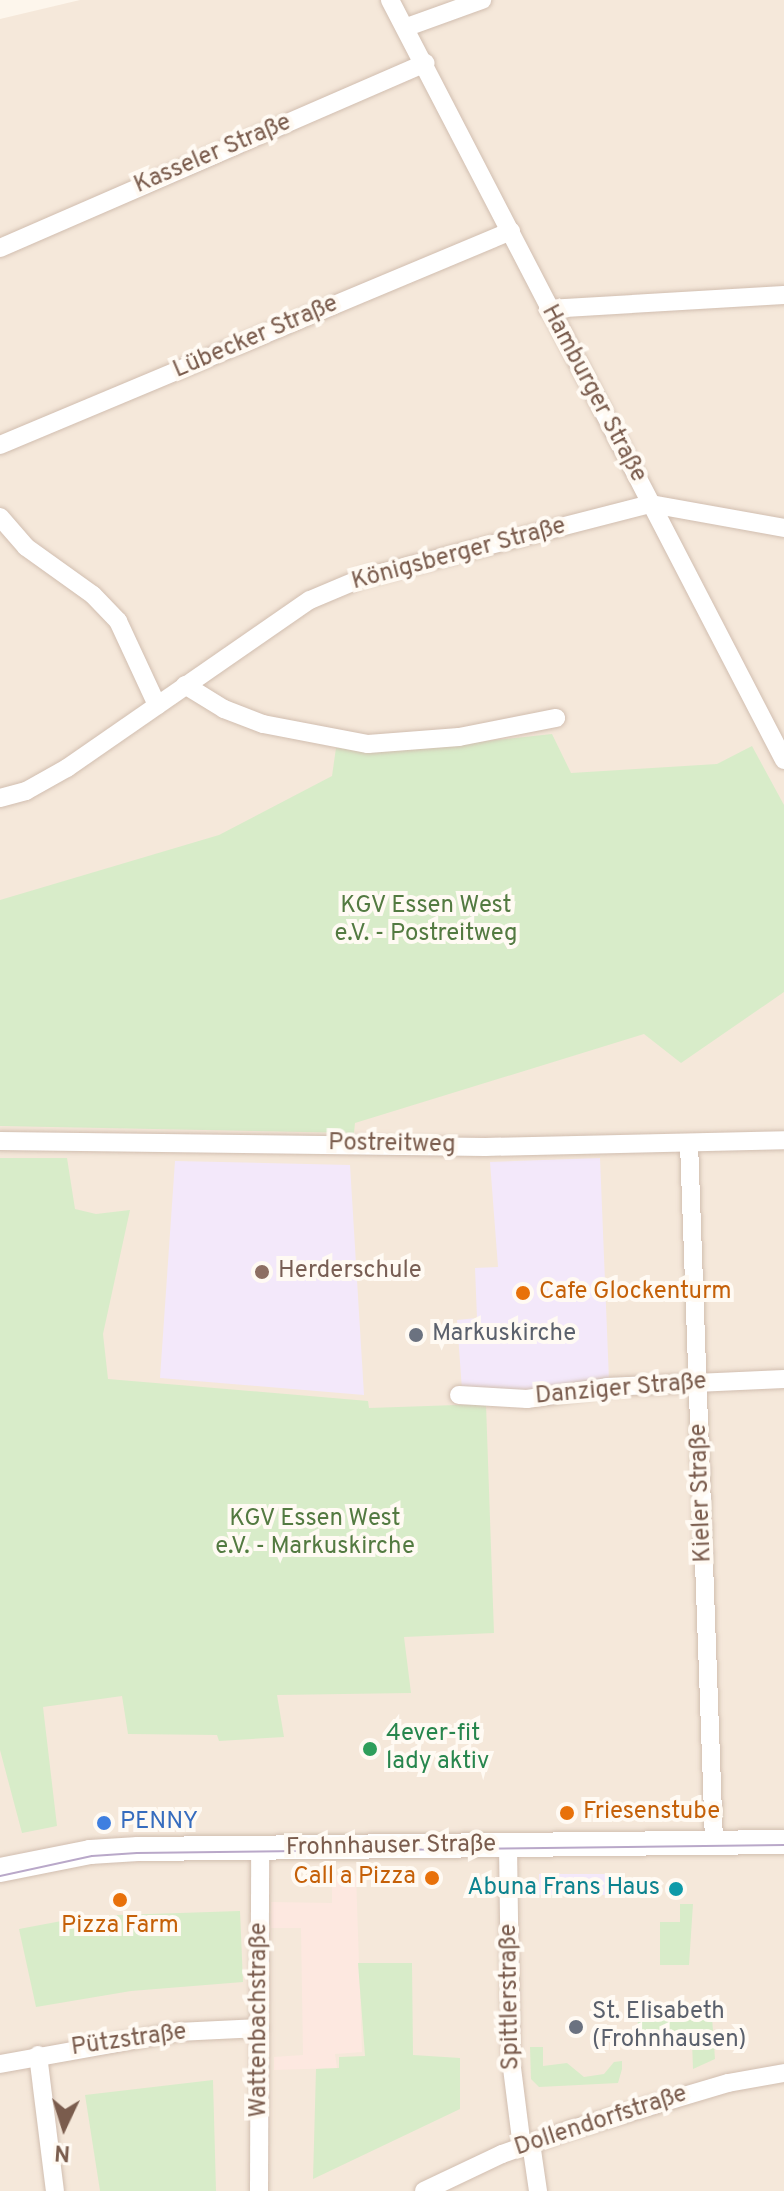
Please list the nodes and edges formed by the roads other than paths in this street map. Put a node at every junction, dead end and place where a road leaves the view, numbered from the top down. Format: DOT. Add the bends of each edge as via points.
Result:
graph roads {
  1 [pos="390,0"];
  2 [pos="473,3"];
  3 [pos="407,27"];
  4 [pos="426,63"];
  5 [pos="511,231"];
  6 [pos="0,248"];
  7 [pos="784,295"];
  8 [pos="548,309"];
  9 [pos="0,445"];
  10 [pos="651,504"];
  11 [pos="0,517"];
  12 [pos="784,528"];
  13 [pos="185,685"];
  14 [pos="157,705"];
  15 [pos="556,718"];
  16 [pos="784,760"];
  17 [pos="0,798"];
  18 [pos="784,1140"];
  19 [pos="0,1141"];
  20 [pos="689,1143"];
  21 [pos="784,1379"];
  22 [pos="698,1381"];
  23 [pos="459,1395"];
  24 [pos="784,1842"];
  25 [pos="714,1843"];
  26 [pos="508,1846"];
  27 [pos="260,1848"];
  28 [pos="0,1870"];
  29 [pos="260,2028"];
  30 [pos="38,2055"];
  31 [pos="0,2064"];
  32 [pos="784,2073"];
  33 [pos="527,2145"];
  34 [pos="55,2191"];
  35 [pos="259,2191"];
  36 [pos="424,2191"];
  37 [pos="538,2191"];
  1 -- 3 [label="street, Hamburger Straße"];
  2 -- 3 [label="street"];
  3 -- 4 [label="street, Hamburger Straße"];
  4 -- 5 [label="street, Hamburger Straße"];
  4 -- 6 [label="street, Kasseler Straße"];
  5 -- 8 [label="street, Hamburger Straße"];
  5 -- 9 [label="street, Lübecker Straße"];
  7 -- 8 [label="street"];
  8 -- 10 [label="street, Hamburger Straße"];
  10 -- 12 [label="street, Königsberger Straße"];
  10 -- 13 [label="street, Königsberger Straße" via="362,578 310,600"];
  10 -- 16 [label="street, Hamburger Straße"];
  11 -- 14 [label="street" via="26,547 93,595 118,621"];
  13 -- 14 [label="street, Königsberger Straße"];
  13 -- 15 [label="street" via="224,709 263,724 368,744 459,737"];
  14 -- 17 [label="street, Königsberger Straße" via="67,768 26,791"];
  18 -- 20 [label="street, Postreitweg"];
  19 -- 20 [label="street, Postreitweg" via="485,1147"];
  20 -- 22 [label="street, Kieler Straße"];
  21 -- 22 [label="street, Danziger Straße"];
  22 -- 23 [label="street, Danziger Straße" via="527,1399"];
  22 -- 25 [label="street, Kieler Straße"];
  24 -- 25 [label="main road, Frohnhauser Straße"];
  25 -- 26 [label="main road, Frohnhauser Straße"];
  26 -- 27 [label="main road, Frohnhauser Straße"];
  26 -- 33 [label="street, Spittlerstraße" via="511,2060"];
  27 -- 28 [label="main road, Frohnhauser Straße" via="90,1852"];
  27 -- 29 [label="street, Wattenbachstraße"];
  29 -- 30 [label="street, Pützstraße" via="177,2032"];
  29 -- 35 [label="street, Wattenbachstraße"];
  30 -- 31 [label="street, Pützstraße"];
  30 -- 34 [label="street"];
  32 -- 33 [label="street, Dollendorfstraße" via="639,2107"];
  33 -- 36 [label="street, Dollendorfstraße"];
  33 -- 37 [label="street, Spittlerstraße"];
}
